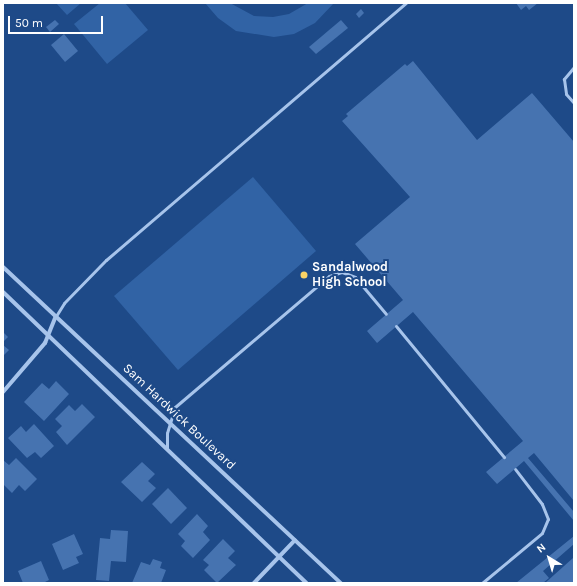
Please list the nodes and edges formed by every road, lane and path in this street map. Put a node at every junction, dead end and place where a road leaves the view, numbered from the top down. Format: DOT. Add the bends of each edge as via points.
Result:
graph roads {
  1 [pos="406,3"];
  2 [pos="574,67"];
  3 [pos="574,103"];
  4 [pos="3,267"];
  5 [pos="3,292"];
  6 [pos="386,314"];
  7 [pos="56,316"];
  8 [pos="396,326"];
  9 [pos="47,336"];
  10 [pos="3,392"];
  11 [pos="170,423"];
  12 [pos="167,451"];
  13 [pos="504,457"];
  14 [pos="515,469"];
  15 [pos="295,540"];
  16 [pos="278,558"];
  17 [pos="254,583"];
  18 [pos="306,583"];
  19 [pos="342,583"];
  20 [pos="482,583"];
  1 -- 7 [label="lane" via="106,260 64,303"];
  2 -- 3 [label="lane" via="564,79 566,94"];
  4 -- 7 [label="street, Sam Hardwick Boulevard"];
  5 -- 9 [label="street"];
  6 -- 11 [label="lane" via="355,277 342,272 329,276 175,407"];
  7 -- 9 [label="street"];
  7 -- 11 [label="street, Sam Hardwick Boulevard"];
  8 -- 13 [label="lane"];
  9 -- 10 [label="street" via="36,356"];
  9 -- 12 [label="street"];
  11 -- 12 [label="lane"];
  11 -- 15 [label="street, Sam Hardwick Boulevard"];
  12 -- 16 [label="street"];
  14 -- 20 [label="lane" via="542,504 548,519 542,533"];
  15 -- 16 [label="street"];
  15 -- 19 [label="street, Sam Hardwick Boulevard"];
  16 -- 17 [label="street"];
  16 -- 18 [label="street"];
}
